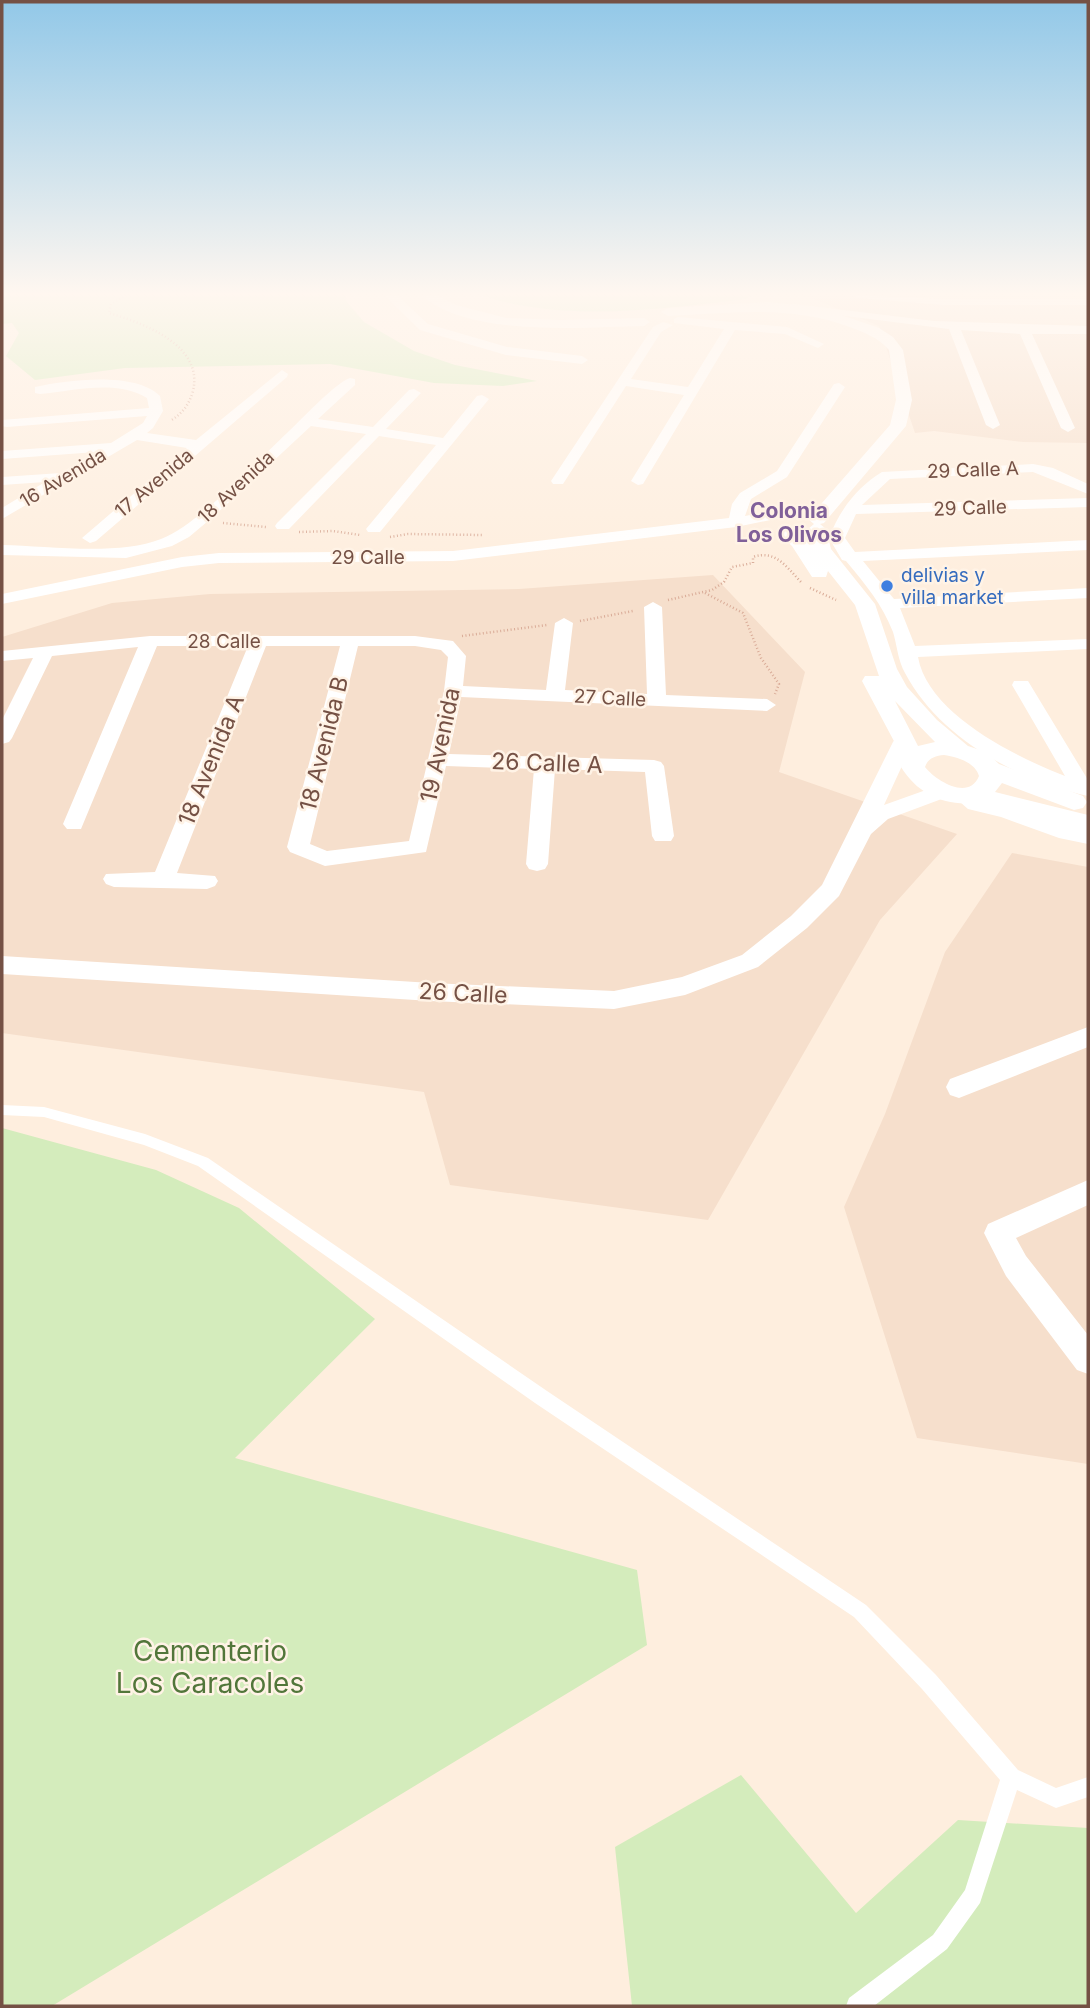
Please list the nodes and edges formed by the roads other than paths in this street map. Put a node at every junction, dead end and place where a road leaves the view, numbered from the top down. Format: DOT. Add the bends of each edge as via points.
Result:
graph roads {
  1 [pos="56,389"];
  2 [pos="140,389"];
  3 [pos="265,389"];
  4 [pos="342,389"];
  5 [pos="618,389"];
  6 [pos="670,389"];
  7 [pos="695,389"];
  8 [pos="838,389"];
  9 [pos="886,389"];
  10 [pos="902,389"];
  11 [pos="979,389"];
  12 [pos="1050,389"];
  13 [pos="40,390"];
  14 [pos="693,392"];
  15 [pos="414,393"];
  16 [pos="886,393"];
  17 [pos="482,399"];
  18 [pos="156,411"];
  19 [pos="306,421"];
  20 [pos="7,423"];
  21 [pos="993,425"];
  22 [pos="1068,428"];
  23 [pos="872,431"];
  24 [pos="375,432"];
  25 [pos="135,435"];
  26 [pos="444,442"];
  27 [pos="198,445"];
  28 [pos="116,446"];
  29 [pos="2,455"];
  30 [pos="66,476"];
  31 [pos="2,481"];
  32 [pos="558,481"];
  33 [pos="638,481"];
  34 [pos="1088,490"];
  35 [pos="743,499"];
  36 [pos="1088,503"];
  37 [pos="851,510"];
  38 [pos="2,514"];
  39 [pos="815,517"];
  40 [pos="736,522"];
  41 [pos="783,522"];
  42 [pos="285,525"];
  43 [pos="374,529"];
  44 [pos="90,537"];
  45 [pos="1088,545"];
  46 [pos="2,550"];
  47 [pos="848,557"];
  48 [pos="1088,593"];
  49 [pos="2,599"];
  50 [pos="888,604"];
  51 [pos="653,607"];
  52 [pos="564,624"];
  53 [pos="150,641"];
  54 [pos="259,641"];
  55 [pos="350,641"];
  56 [pos="447,645"];
  57 [pos="1088,645"];
  58 [pos="46,651"];
  59 [pos="908,652"];
  60 [pos="2,656"];
  61 [pos="1021,685"];
  62 [pos="453,691"];
  63 [pos="555,696"];
  64 [pos="657,700"];
  65 [pos="767,705"];
  66 [pos="2,738"];
  67 [pos="958,749"];
  68 [pos="910,756"];
  69 [pos="439,760"];
  70 [pos="545,762"];
  71 [pos="989,769"];
  72 [pos="958,794"];
  73 [pos="1087,794"];
  74 [pos="1088,823"];
  75 [pos="74,824"];
  76 [pos="663,836"];
  77 [pos="859,836"];
  78 [pos="1088,837"];
  79 [pos="418,847"];
  80 [pos="537,864"];
  81 [pos="114,879"];
  82 [pos="163,880"];
  83 [pos="207,881"];
  84 [pos="2,965"];
  85 [pos="1088,1037"];
  86 [pos="959,1087"];
  87 [pos="2,1111"];
  88 [pos="1088,1192"];
  89 [pos="1088,1359"];
  90 [pos="1011,1777"];
  91 [pos="1088,1787"];
  92 [pos="857,2006"];
  1 -- 13 [label="street"];
  2 -- 18 [label="street" via="153,396"];
  3 -- 27 [label="street, 17 Avenida"];
  4 -- 19 [label="street, 18 Avenida"];
  5 -- 32 [label="street"];
  6 -- 14 [label="street"];
  7 -- 14 [label="street"];
  8 -- 35 [label="street" via="782,474"];
  9 -- 16 [label="street"];
  10 -- 39 [label="street" via="898,426"];
  11 -- 21 [label="street"];
  12 -- 22 [label="street"];
  14 -- 33 [label="street"];
  15 -- 24 [label="street"];
  17 -- 26 [label="street"];
  18 -- 20 [label="street"];
  18 -- 25 [label="street, 16 Avenida"];
  19 -- 24 [label="street"];
  19 -- 46 [label="street, 18 Avenida" via="209,513 166,543 126,553"];
  23 -- 39 [label="street"];
  24 -- 26 [label="street"];
  24 -- 42 [label="street"];
  25 -- 27 [label="street"];
  25 -- 28 [label="street, 16 Avenida"];
  26 -- 43 [label="street"];
  27 -- 44 [label="street, 17 Avenida"];
  28 -- 29 [label="street"];
  28 -- 30 [label="street, 16 Avenida"];
  30 -- 31 [label="street"];
  30 -- 38 [label="street, 16 Avenida"];
  34 -- 37 [label="street, 29 Calle A" via="1032,468 898,473 879,479"];
  35 -- 40 [label="street"];
  35 -- 41 [label="street"];
  36 -- 37 [label="street, 29 Calle"];
  37 -- 47 [label="street" via="837,538"];
  39 -- 41 [label="street" via="802,513"];
  39 -- 67 [label="street" via="821,550 864,604 898,690"];
  40 -- 41 [label="street, 29 Calle"];
  40 -- 49 [label="street, 29 Calle" via="453,556 206,559"];
  41 -- 68 [label="street" via="847,605 872,679"];
  45 -- 47 [label="street"];
  47 -- 50 [label="street"];
  48 -- 50 [label="street"];
  50 -- 59 [label="street"];
  51 -- 64 [label="street"];
  52 -- 63 [label="street"];
  53 -- 54 [label="street, 28 Calle"];
  53 -- 58 [label="street, 28 Calle"];
  53 -- 75 [label="street"];
  54 -- 55 [label="street, 28 Calle"];
  54 -- 82 [label="street, 18 Avenida A"];
  55 -- 56 [label="street, 28 Calle"];
  55 -- 79 [label="street, 18 Avenida B" via="298,847 325,859"];
  56 -- 62 [label="street, 19 Avenida" via="457,656"];
  57 -- 59 [label="street"];
  58 -- 60 [label="street, 28 Calle"];
  58 -- 66 [label="street"];
  59 -- 73 [label="street" via="925,692 953,722 986,746"];
  61 -- 73 [label="street"];
  62 -- 63 [label="street, 27 Calle"];
  62 -- 69 [label="street, 19 Avenida"];
  63 -- 64 [label="street, 27 Calle"];
  64 -- 65 [label="street, 27 Calle"];
  67 -- 68 [label="street" via="932,749"];
  67 -- 71 [label="street" via="982,760"];
  68 -- 72 [label="street" via="922,781"];
  68 -- 77 [label="street, 26 Calle" via="884,783"];
  69 -- 70 [label="street, 26 Calle A"];
  69 -- 79 [label="street, 19 Avenida"];
  70 -- 76 [label="street, 26 Calle A" via="654,766"];
  70 -- 80 [label="street"];
  71 -- 72 [label="street" via="989,784"];
  71 -- 73 [label="street" via="1035,788"];
  72 -- 74 [label="street"];
  72 -- 77 [label="street, 26 Calle" via="881,814"];
  72 -- 78 [label="street" via="975,804"];
  77 -- 84 [label="street, 26 Calle" via="831,890 750,961 685,986 614,1000"];
  81 -- 82 [label="street"];
  82 -- 83 [label="street"];
  85 -- 86 [label="street"];
  87 -- 90 [label="lane" via="44,1112 145,1140 203,1162 246,1190 541,1397 860,1611"];
  88 -- 89 [label="street" via="998,1233 1016,1266"];
  90 -- 91 [label="lane" via="1056,1798"];
  90 -- 92 [label="lane" via="973,1896 940,1942"];
}
